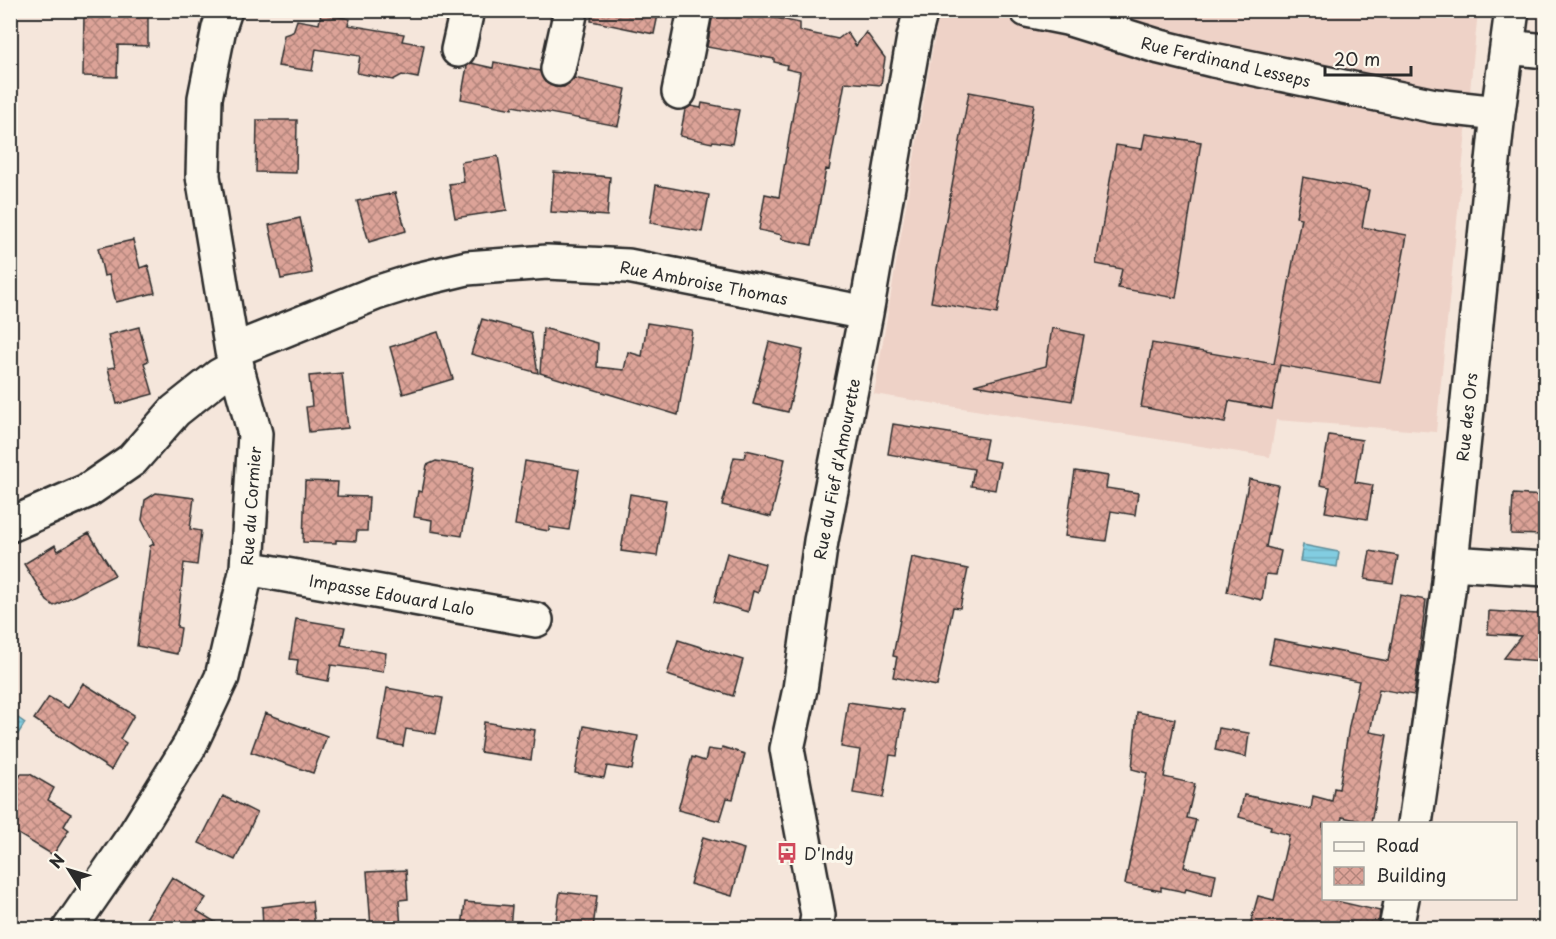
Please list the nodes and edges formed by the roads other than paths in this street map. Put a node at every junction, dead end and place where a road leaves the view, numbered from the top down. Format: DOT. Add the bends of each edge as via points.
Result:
graph roads {
  1 [pos="225,10"];
  2 [pos="467,10"];
  3 [pos="571,10"];
  4 [pos="695,10"];
  5 [pos="921,10"];
  6 [pos="1027,10"];
  7 [pos="1512,10"];
  8 [pos="1507,47"];
  9 [pos="458,50"];
  10 [pos="1545,51"];
  11 [pos="558,69"];
  12 [pos="679,92"];
  13 [pos="1498,113"];
  14 [pos="866,313"];
  15 [pos="234,358"];
  16 [pos="10,525"];
  17 [pos="1451,563"];
  18 [pos="247,568"];
  19 [pos="1545,569"];
  20 [pos="536,620"];
  21 [pos="1415,822"];
  22 [pos="1402,900"];
  23 [pos="70,928"];
  24 [pos="816,928"];
  25 [pos="1396,928"];
  1 -- 15 [label="street, Rue du Cormier" via="205,99 203,176"];
  2 -- 9 [label="street"];
  3 -- 11 [label="street"];
  4 -- 12 [label="street"];
  5 -- 14 [label="street, Rue du Fief d'Amourette"];
  6 -- 13 [label="street, Rue Ferdinand Lesseps" via="1213,60 1435,106"];
  7 -- 8 [label="street, Rue des Ors"];
  8 -- 10 [label="street"];
  8 -- 13 [label="street, Rue des Ors"];
  13 -- 17 [label="street, Rue des Ors"];
  14 -- 15 [label="street, Rue Ambroise Thomas" via="628,266 547,262 466,268 417,280 376,293"];
  14 -- 24 [label="street, Rue du Fief d'Amourette" via="821,541 800,689 787,749 818,915"];
  15 -- 16 [label="street, Rue Ambroise Thomas" via="219,376 175,411 132,460 87,491"];
  15 -- 18 [label="street, Rue du Cormier" via="255,434"];
  17 -- 19 [label="street"];
  17 -- 21 [label="street, Rue des Ors"];
  18 -- 20 [label="street, Impasse Edouard Lalo"];
  18 -- 23 [label="street, Rue du Cormier" via="222,677 190,745"];
  22 -- 25 [label="street"];
}
